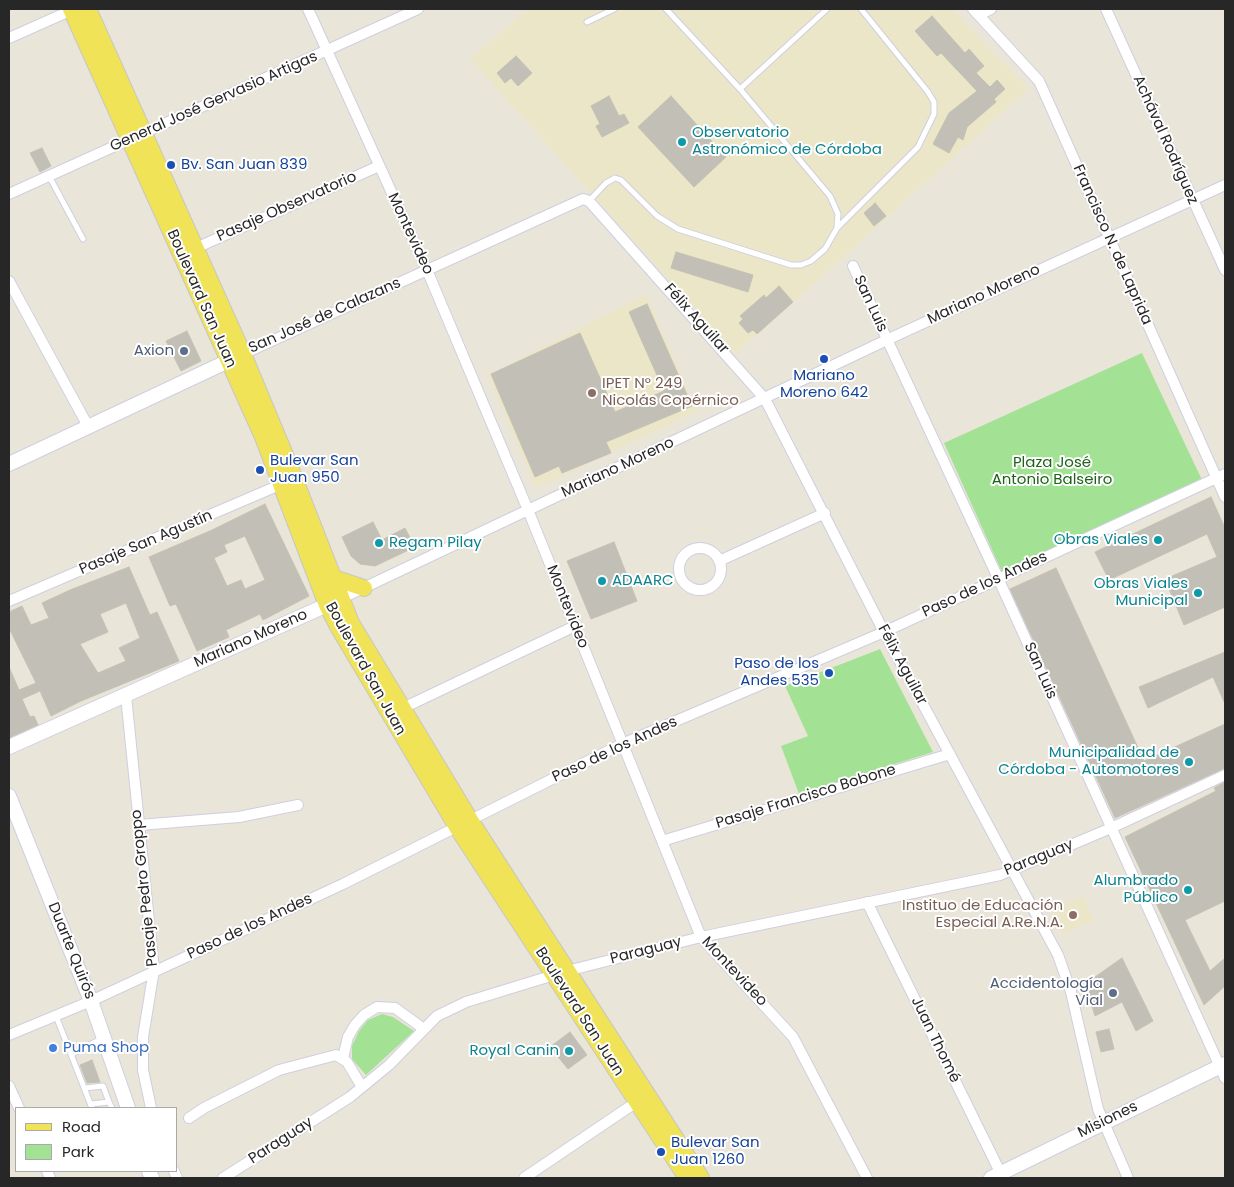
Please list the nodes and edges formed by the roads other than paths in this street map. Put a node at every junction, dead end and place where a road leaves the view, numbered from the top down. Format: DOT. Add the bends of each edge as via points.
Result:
graph roads {
  1 [pos="88,9"];
  2 [pos="308,9"];
  3 [pos="418,9"];
  4 [pos="614,9"];
  5 [pos="666,9"];
  6 [pos="827,9"];
  7 [pos="861,9"];
  8 [pos="991,9"];
  9 [pos="1106,9"];
  10 [pos="71,10"];
  11 [pos="976,12"];
  12 [pos="587,22"];
  13 [pos="9,38"];
  14 [pos="327,50"];
  15 [pos="740,89"];
  16 [pos="145,133"];
  17 [pos="129,140"];
  18 [pos="379,166"];
  19 [pos="49,176"];
  20 [pos="1225,185"];
  21 [pos="9,194"];
  22 [pos="1192,200"];
  23 [pos="590,201"];
  24 [pos="837,228"];
  25 [pos="1108,238"];
  26 [pos="83,239"];
  27 [pos="196,248"];
  28 [pos="853,266"];
  29 [pos="427,270"];
  30 [pos="1225,270"];
  31 [pos="9,281"];
  32 [pos="887,340"];
  33 [pos="236,357"];
  34 [pos="765,399"];
  35 [pos="89,428"];
  36 [pos="9,464"];
  37 [pos="1221,476"];
  38 [pos="282,484"];
  39 [pos="1225,497"];
  40 [pos="528,510"];
  41 [pos="824,514"];
  42 [pos="719,561"];
  43 [pos="332,577"];
  44 [pos="998,578"];
  45 [pos="364,588"];
  46 [pos="9,601"];
  47 [pos="334,602"];
  48 [pos="575,626"];
  49 [pos="884,632"];
  50 [pos="126,696"];
  51 [pos="401,710"];
  52 [pos="622,744"];
  53 [pos="9,747"];
  54 [pos="950,754"];
  55 [pos="1225,775"];
  56 [pos="9,796"];
  57 [pos="298,805"];
  58 [pos="463,824"];
  59 [pos="139,825"];
  60 [pos="1111,828"];
  61 [pos="662,841"];
  62 [pos="1014,870"];
  63 [pos="867,902"];
  64 [pos="701,938"];
  65 [pos="154,970"];
  66 [pos="561,973"];
  67 [pos="91,1001"];
  68 [pos="56,1015"];
  69 [pos="424,1029"];
  70 [pos="9,1035"];
  71 [pos="104,1038"];
  72 [pos="72,1054"];
  73 [pos="343,1058"];
  74 [pos="1223,1070"];
  75 [pos="9,1086"];
  76 [pos="362,1087"];
  77 [pos="85,1088"];
  78 [pos="643,1098"];
  79 [pos="109,1102"];
  80 [pos="92,1106"];
  81 [pos="19,1107"];
  82 [pos="112,1107"];
  83 [pos="128,1107"];
  84 [pos="151,1107"];
  85 [pos="189,1118"];
  86 [pos="1103,1122"];
  87 [pos="998,1177"];
  88 [pos="223,1178"];
  89 [pos="524,1178"];
  90 [pos="686,1178"];
  91 [pos="701,1178"];
  92 [pos="867,1178"];
  93 [pos="1128,1178"];
  1 -- 16 [label="main road, Boulevard San Juan"];
  2 -- 14 [label="street, Montevideo"];
  3 -- 14 [label="street, General José Gervasio Artigas"];
  4 -- 12 [label="lane"];
  5 -- 15 [label="lane"];
  6 -- 15 [label="lane"];
  7 -- 24 [label="lane" via="928,92 934,102 934,114 918,147"];
  8 -- 11 [label="street"];
  9 -- 22 [label="street, Achával Rodríguez"];
  10 -- 13 [label="street"];
  10 -- 17 [label="main road, Boulevard San Juan"];
  11 -- 25 [label="street, Francisco N. de Laprida" via="1038,82"];
  14 -- 16 [label="street, General José Gervasio Artigas"];
  14 -- 18 [label="street, Montevideo"];
  15 -- 24 [label="lane" via="830,196 838,214"];
  16 -- 17 [label="street, General José Gervasio Artigas"];
  16 -- 27 [label="main road, Boulevard San Juan"];
  17 -- 19 [label="street, General José Gervasio Artigas"];
  17 -- 33 [label="main road, Boulevard San Juan"];
  18 -- 27 [label="street, Pasaje Observatorio"];
  18 -- 29 [label="street, Montevideo"];
  19 -- 21 [label="street, General José Gervasio Artigas"];
  19 -- 26 [label="lane"];
  20 -- 22 [label="street, Mariano Moreno"];
  22 -- 25 [label="street, Mariano Moreno"];
  22 -- 30 [label="street, Achával Rodríguez"];
  23 -- 24 [label="lane" via="615,178 668,224 791,265 811,261 825,249"];
  23 -- 29 [label="street, San José de Calazans" via="583,199"];
  23 -- 34 [label="street, Félix Aguilar"];
  25 -- 32 [label="street, Mariano Moreno"];
  25 -- 37 [label="street, Francisco N. de Laprida"];
  27 -- 33 [label="main road, Boulevard San Juan"];
  28 -- 32 [label="street, San Luis"];
  29 -- 33 [label="street, San José de Calazans"];
  29 -- 40 [label="street, Montevideo"];
  31 -- 35 [label="street"];
  32 -- 34 [label="street, Mariano Moreno"];
  32 -- 44 [label="street, San Luis"];
  33 -- 35 [label="street, San José de Calazans"];
  33 -- 38 [label="main road, Boulevard San Juan"];
  33 -- 43 [label="main road, Boulevard San Juan" via="288,462"];
  34 -- 40 [label="street, Mariano Moreno"];
  34 -- 41 [label="street, Félix Aguilar"];
  35 -- 36 [label="street, San José de Calazans"];
  37 -- 39 [label="street, Francisco N. de Laprida"];
  37 -- 44 [label="street, Paso de los Andes"];
  38 -- 46 [label="street, Pasaje San Agustín"];
  38 -- 47 [label="main road, Boulevard San Juan"];
  40 -- 45 [label="street, Mariano Moreno"];
  40 -- 48 [label="street, Montevideo"];
  41 -- 42 [label="street"];
  41 -- 49 [label="street, Félix Aguilar"];
  42 -- 42 [label="street" via="709,550 695,549 688,552 680,563 681,577 695,590 708,588 718,580"];
  43 -- 45 [label="main road"];
  43 -- 47 [label="main road, Boulevard San Juan"];
  44 -- 49 [label="street, Paso de los Andes"];
  44 -- 60 [label="street, San Luis"];
  45 -- 47 [label="street, Mariano Moreno"];
  47 -- 50 [label="street, Mariano Moreno"];
  47 -- 51 [label="main road, Boulevard San Juan" via="351,623"];
  47 -- 58 [label="main road, Boulevard San Juan" via="340,630"];
  48 -- 51 [label="street"];
  48 -- 52 [label="street, Montevideo"];
  49 -- 52 [label="street, Paso de los Andes"];
  49 -- 54 [label="street, Félix Aguilar"];
  50 -- 53 [label="street, Mariano Moreno"];
  50 -- 59 [label="street, Pasaje Pedro Groppo"];
  51 -- 58 [label="main road, Boulevard San Juan"];
  52 -- 58 [label="street, Paso de los Andes"];
  52 -- 61 [label="street, Montevideo"];
  54 -- 61 [label="street, Pasaje Francisco Bobone"];
  54 -- 62 [label="street, Félix Aguilar"];
  55 -- 60 [label="street, Paraguay"];
  56 -- 67 [label="street, Duarte Quirós"];
  57 -- 59 [label="street" via="239,817"];
  58 -- 65 [label="street, Paso de los Andes" via="344,884"];
  58 -- 66 [label="main road, Boulevard San Juan"];
  59 -- 65 [label="street, Pasaje Pedro Groppo"];
  60 -- 62 [label="street, Paraguay"];
  60 -- 74 [label="street, San Luis"];
  61 -- 64 [label="street, Montevideo"];
  62 -- 63 [label="street, Paraguay"];
  62 -- 86 [label="street, Félix Aguilar" via="1065,973"];
  63 -- 64 [label="street, Paraguay"];
  63 -- 87 [label="street, Juan Thomé"];
  64 -- 66 [label="street, Paraguay"];
  64 -- 92 [label="street, Montevideo" via="792,1037"];
  65 -- 67 [label="street, Paso de los Andes"];
  65 -- 84 [label="street, Pasaje Pedro Groppo" via="143,1037 143,1070"];
  66 -- 69 [label="street, Paraguay" via="448,1008"];
  66 -- 78 [label="main road, Boulevard San Juan"];
  67 -- 68 [label="street, Paso de los Andes"];
  67 -- 71 [label="street, Duarte Quirós"];
  68 -- 70 [label="street, Paso de los Andes"];
  68 -- 72 [label="lane"];
  69 -- 73 [label="street" via="395,1008 377,1007 355,1025"];
  69 -- 76 [label="street, Paraguay"];
  71 -- 72 [label="lane"];
  71 -- 83 [label="street, Duarte Quirós"];
  72 -- 77 [label="lane"];
  73 -- 76 [label="street"];
  73 -- 85 [label="street" via="336,1055 279,1070"];
  74 -- 86 [label="street, Misiones"];
  75 -- 81 [label="street"];
  76 -- 88 [label="street, Paraguay"];
  77 -- 79 [label="lane" via="103,1086"];
  77 -- 80 [label="lane"];
  78 -- 89 [label="street"];
  78 -- 90 [label="main road, Boulevard San Juan"];
  78 -- 91 [label="main road, Boulevard San Juan"];
  79 -- 80 [label="lane"];
  79 -- 82 [label="lane"];
  86 -- 87 [label="street, Misiones"];
  86 -- 93 [label="street, Félix Aguilar"];
}
